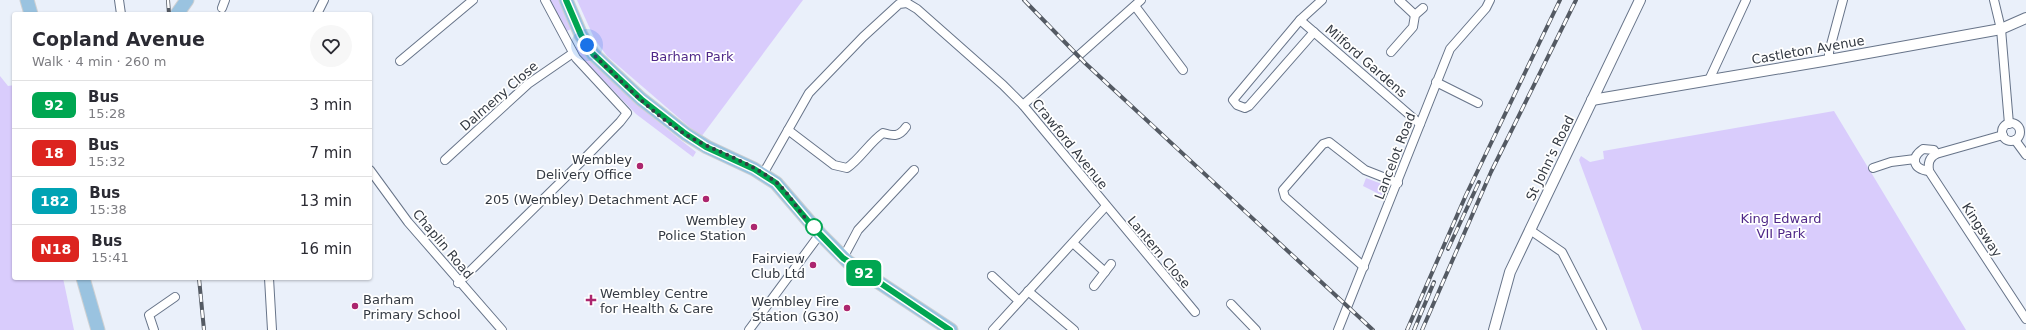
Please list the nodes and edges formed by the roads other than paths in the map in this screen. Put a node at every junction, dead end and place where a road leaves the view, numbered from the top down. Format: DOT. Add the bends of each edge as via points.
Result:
graph roads {
  1 [pos="27,0"];
  2 [pos="119,0"];
  3 [pos="187,0"];
  4 [pos="324,0"];
  5 [pos="473,0"];
  6 [pos="545,0"];
  7 [pos="566,0"];
  8 [pos="1322,0"];
  9 [pos="1399,0"];
  10 [pos="1490,0"];
  11 [pos="1640,0"];
  12 [pos="1746,0"];
  13 [pos="1843,0"];
  14 [pos="1994,0"];
  15 [pos="907,1"];
  16 [pos="1138,3"];
  17 [pos="1423,8"];
  18 [pos="30,12"];
  19 [pos="121,12"];
  20 [pos="178,12"];
  21 [pos="318,12"];
  22 [pos="1415,15"];
  23 [pos="2026,18"];
  24 [pos="1300,20"];
  25 [pos="2001,29"];
  26 [pos="1314,32"];
  27 [pos="572,52"];
  28 [pos="1390,52"];
  29 [pos="1829,60"];
  30 [pos="400,61"];
  31 [pos="1183,70"];
  32 [pos="1709,80"];
  33 [pos="1436,82"];
  34 [pos="1592,100"];
  35 [pos="1478,103"];
  36 [pos="1023,105"];
  37 [pos="1420,124"];
  38 [pos="2009,124"];
  39 [pos="906,127"];
  40 [pos="2023,129"];
  41 [pos="788,130"];
  42 [pos="2003,135"];
  43 [pos="2015,140"];
  44 [pos="1936,154"];
  45 [pos="2026,154"];
  46 [pos="1915,159"];
  47 [pos="444,160"];
  48 [pos="1873,168"];
  49 [pos="914,170"];
  50 [pos="1929,171"];
  51 [pos="372,173"];
  52 [pos="763,174"];
  53 [pos="1398,184"];
  54 [pos="1106,206"];
  55 [pos="1530,230"];
  56 [pos="820,234"];
  57 [pos="1074,243"];
  58 [pos="843,258"];
  59 [pos="1111,264"];
  60 [pos="1364,267"];
  61 [pos="1105,272"];
  62 [pos="992,276"];
  63 [pos="84,280"];
  64 [pos="269,280"];
  65 [pos="458,283"];
  66 [pos="1094,286"];
  67 [pos="1028,291"];
  68 [pos="175,297"];
  69 [pos="1019,302"];
  70 [pos="1230,304"];
  71 [pos="1195,312"];
  72 [pos="2026,319"];
  73 [pos="98,330"];
  74 [pos="154,330"];
  75 [pos="272,330"];
  76 [pos="502,330"];
  77 [pos="748,330"];
  78 [pos="950,330"];
  79 [pos="993,330"];
  80 [pos="1074,330"];
  81 [pos="1256,330"];
  82 [pos="1338,330"];
  83 [pos="1494,330"];
  84 [pos="1602,330"];
  1 -- 18 [label="main road"];
  2 -- 19 [label="street"];
  3 -- 20 [label="main road"];
  4 -- 21 [label="street"];
  5 -- 30 [label="street"];
  6 -- 27 [label="street"];
  7 -- 52 [label="main road" via="581,35 593,54 641,99 706,147"];
  8 -- 24 [label="street, Milford Gardens"];
  9 -- 22 [label="street"];
  10 -- 33 [label="street, Lancelot Road" via="1450,49"];
  11 -- 34 [label="street, St John's Road"];
  12 -- 32 [label="street"];
  13 -- 29 [label="street"];
  14 -- 25 [label="street"];
  15 -- 36 [label="street, Crawford Avenue"];
  15 -- 41 [label="street" via="889,13 809,93"];
  16 -- 31 [label="street"];
  16 -- 36 [label="street"];
  17 -- 22 [label="street"];
  22 -- 28 [label="street" via="1413,27"];
  23 -- 25 [label="street, Castleton Avenue"];
  24 -- 26 [label="street, Milford Gardens"];
  24 -- 26 [label="street, Milford Gardens" via="1233,100 1237,105 1245,108 1249,106"];
  25 -- 29 [label="street, Castleton Avenue"];
  25 -- 38 [label="street"];
  26 -- 37 [label="street, Milford Gardens"];
  27 -- 47 [label="street, Dalmeny Close" via="528,84"];
  27 -- 65 [label="street" via="627,113"];
  29 -- 32 [label="street, Castleton Avenue"];
  32 -- 34 [label="street, Castleton Avenue"];
  33 -- 35 [label="street"];
  33 -- 37 [label="street, Lancelot Road"];
  34 -- 55 [label="street, St John's Road"];
  36 -- 54 [label="street, Crawford Avenue"];
  37 -- 53 [label="street, Lancelot Road"];
  38 -- 40 [label="street" via="2015,124"];
  38 -- 42 [label="street" via="2003,129"];
  39 -- 41 [label="street" via="901,134 894,136 883,133 874,139 857,161 847,168 834,165"];
  40 -- 43 [label="street"];
  41 -- 52 [label="street"];
  42 -- 43 [label="street" via="2008,140"];
  42 -- 44 [label="street"];
  43 -- 45 [label="street"];
  44 -- 46 [label="street" via="1934,150 1923,149"];
  44 -- 50 [label="street" via="1928,163"];
  46 -- 48 [label="street" via="1891,162"];
  46 -- 50 [label="street, Kingsway" via="1921,170"];
  49 -- 58 [label="street" via="858,230"];
  50 -- 72 [label="street, Kingsway"];
  51 -- 65 [label="street, Chaplin Road"];
  52 -- 56 [label="main road" via="786,193"];
  53 -- 60 [label="street, Lancelot Road"];
  53 -- 60 [label="street" via="1365,170 1329,142 1323,144 1283,190 1285,197"];
  54 -- 57 [label="street, Crawford Avenue"];
  54 -- 71 [label="street, Lantern Close"];
  55 -- 83 [label="street, St John's Road" via="1510,272"];
  55 -- 84 [label="street" via="1562,252"];
  56 -- 58 [label="main road"];
  56 -- 77 [label="street"];
  57 -- 61 [label="street"];
  57 -- 67 [label="street, Crawford Avenue"];
  58 -- 78 [label="main road"];
  59 -- 61 [label="street"];
  60 -- 82 [label="street, Lancelot Road"];
  61 -- 66 [label="street"];
  62 -- 69 [label="street"];
  63 -- 73 [label="main road"];
  64 -- 75 [label="street"];
  65 -- 76 [label="street, Chaplin Road"];
  67 -- 69 [label="street, Crawford Avenue"];
  67 -- 80 [label="street"];
  68 -- 74 [label="street" via="149,315"];
  69 -- 79 [label="street, Crawford Avenue"];
  70 -- 81 [label="street"];
}
